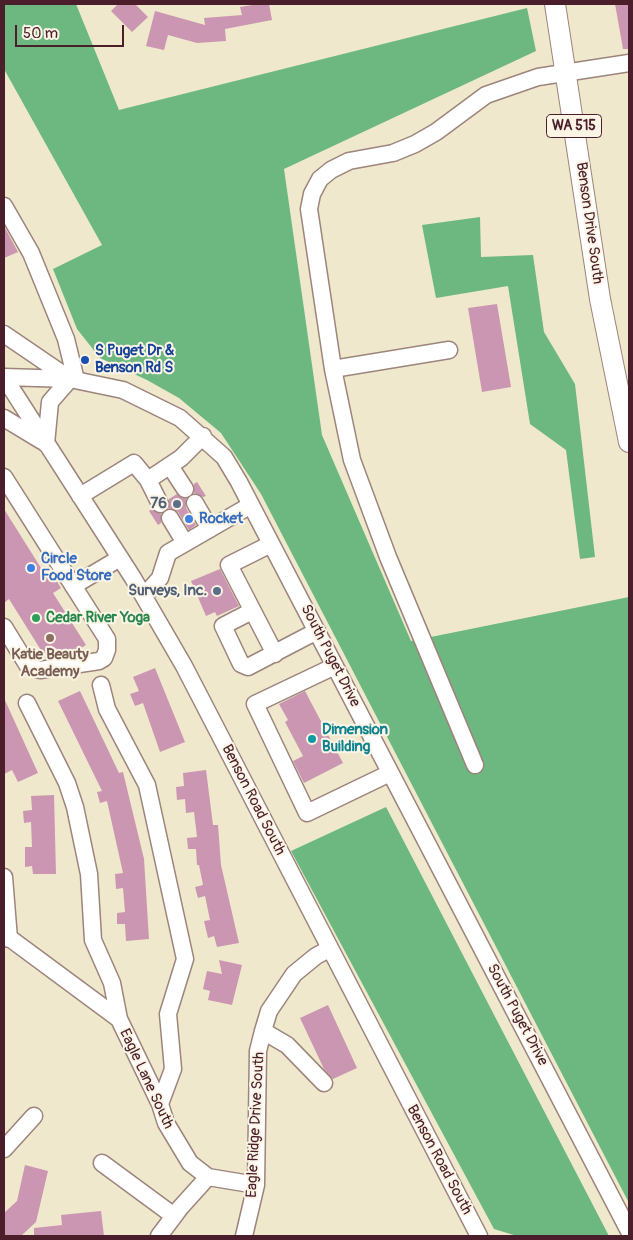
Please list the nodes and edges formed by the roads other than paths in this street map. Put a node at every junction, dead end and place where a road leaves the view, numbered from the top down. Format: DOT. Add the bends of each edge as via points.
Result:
graph roads {
  1 [pos="554,4"];
  2 [pos="629,63"];
  3 [pos="567,72"];
  4 [pos="4,206"];
  5 [pos="4,334"];
  6 [pos="449,350"];
  7 [pos="333,370"];
  8 [pos="4,377"];
  9 [pos="73,380"];
  10 [pos="4,418"];
  11 [pos="202,436"];
  12 [pos="629,442"];
  13 [pos="46,444"];
  14 [pos="170,466"];
  15 [pos="4,477"];
  16 [pos="148,480"];
  17 [pos="185,489"];
  18 [pos="80,496"];
  19 [pos="195,503"];
  20 [pos="160,504"];
  21 [pos="251,505"];
  22 [pos="170,518"];
  23 [pos="210,529"];
  24 [pos="185,543"];
  25 [pos="271,544"];
  26 [pos="120,558"];
  27 [pos="73,586"];
  28 [pos="144,596"];
  29 [pos="252,611"];
  30 [pos="4,627"];
  31 [pos="317,632"];
  32 [pos="275,654"];
  33 [pos="335,666"];
  34 [pos="101,685"];
  35 [pos="27,703"];
  36 [pos="475,765"];
  37 [pos="390,773"];
  38 [pos="4,877"];
  39 [pos="7,937"];
  40 [pos="329,949"];
  41 [pos="118,1019"];
  42 [pos="263,1031"];
  43 [pos="324,1083"];
  44 [pos="160,1104"];
  45 [pos="34,1116"];
  46 [pos="4,1150"];
  47 [pos="102,1163"];
  48 [pos="208,1177"];
  49 [pos="256,1186"];
  50 [pos="174,1216"];
  51 [pos="629,1231"];
  52 [pos="159,1236"];
  53 [pos="244,1236"];
  54 [pos="479,1236"];
  1 -- 3 [label="main road, Benson Drive South / WA 515"];
  2 -- 3 [label="street"];
  3 -- 7 [label="street" via="538,77 486,95 415,144 393,153 348,161 320,179 309,209"];
  3 -- 12 [label="main road, Benson Drive South / WA 515" via="600,299"];
  4 -- 9 [label="street" via="31,253 66,339"];
  5 -- 9 [label="street"];
  6 -- 7 [label="street"];
  7 -- 36 [label="street" via="352,460 388,557"];
  8 -- 9 [label="street, South Puget Drive"];
  8 -- 13 [label="street, Benson Road South"];
  9 -- 11 [label="street, South Puget Drive" via="123,390 152,402 180,418"];
  9 -- 13 [label="street" via="50,402"];
  10 -- 13 [label="street"];
  11 -- 14 [label="street"];
  11 -- 21 [label="street, South Puget Drive" via="224,457"];
  13 -- 18 [label="street, Benson Road South"];
  14 -- 16 [label="street"];
  14 -- 17 [label="street"];
  15 -- 27 [label="street"];
  16 -- 18 [label="street" via="134,463"];
  16 -- 20 [label="street"];
  18 -- 26 [label="street, Benson Road South"];
  19 -- 23 [label="street"];
  21 -- 23 [label="street"];
  21 -- 25 [label="street, South Puget Drive"];
  22 -- 24 [label="street"];
  23 -- 24 [label="street"];
  24 -- 28 [label="street" via="168,553 160,578"];
  25 -- 29 [label="street" via="229,565"];
  25 -- 31 [label="street, South Puget Drive"];
  26 -- 27 [label="street"];
  26 -- 28 [label="street, Benson Road South"];
  27 -- 30 [label="street" via="107,639 107,650 99,662 33,669"];
  28 -- 40 [label="street, Benson Road South" via="184,666"];
  29 -- 32 [label="street"];
  29 -- 32 [label="street" via="223,626 241,664 248,667"];
  31 -- 32 [label="street"];
  31 -- 33 [label="street, South Puget Drive"];
  33 -- 37 [label="street, South Puget Drive"];
  33 -- 37 [label="street" via="254,704 307,813"];
  34 -- 44 [label="street" via="108,709 147,785 185,958 168,1014 173,1069"];
  35 -- 41 [label="street" via="75,806 89,874 93,940 112,983"];
  37 -- 51 [label="street, South Puget Drive"];
  38 -- 39 [label="street"];
  39 -- 41 [label="street, Eagle Lane South"];
  40 -- 42 [label="street, Eagle Ridge Drive South" via="294,974 270,1011"];
  40 -- 54 [label="street, Benson Road South"];
  41 -- 44 [label="street, Eagle Lane South"];
  42 -- 43 [label="street" via="287,1045"];
  42 -- 49 [label="street, Eagle Ridge Drive South" via="258,1051"];
  44 -- 48 [label="street, Eagle Lane South" via="177,1144 190,1163"];
  45 -- 46 [label="street"];
  47 -- 50 [label="street"];
  48 -- 49 [label="street, Eagle Lane South"];
  48 -- 50 [label="street"];
  49 -- 53 [label="street, Eagle Ridge Drive South"];
  50 -- 52 [label="street"];
}
